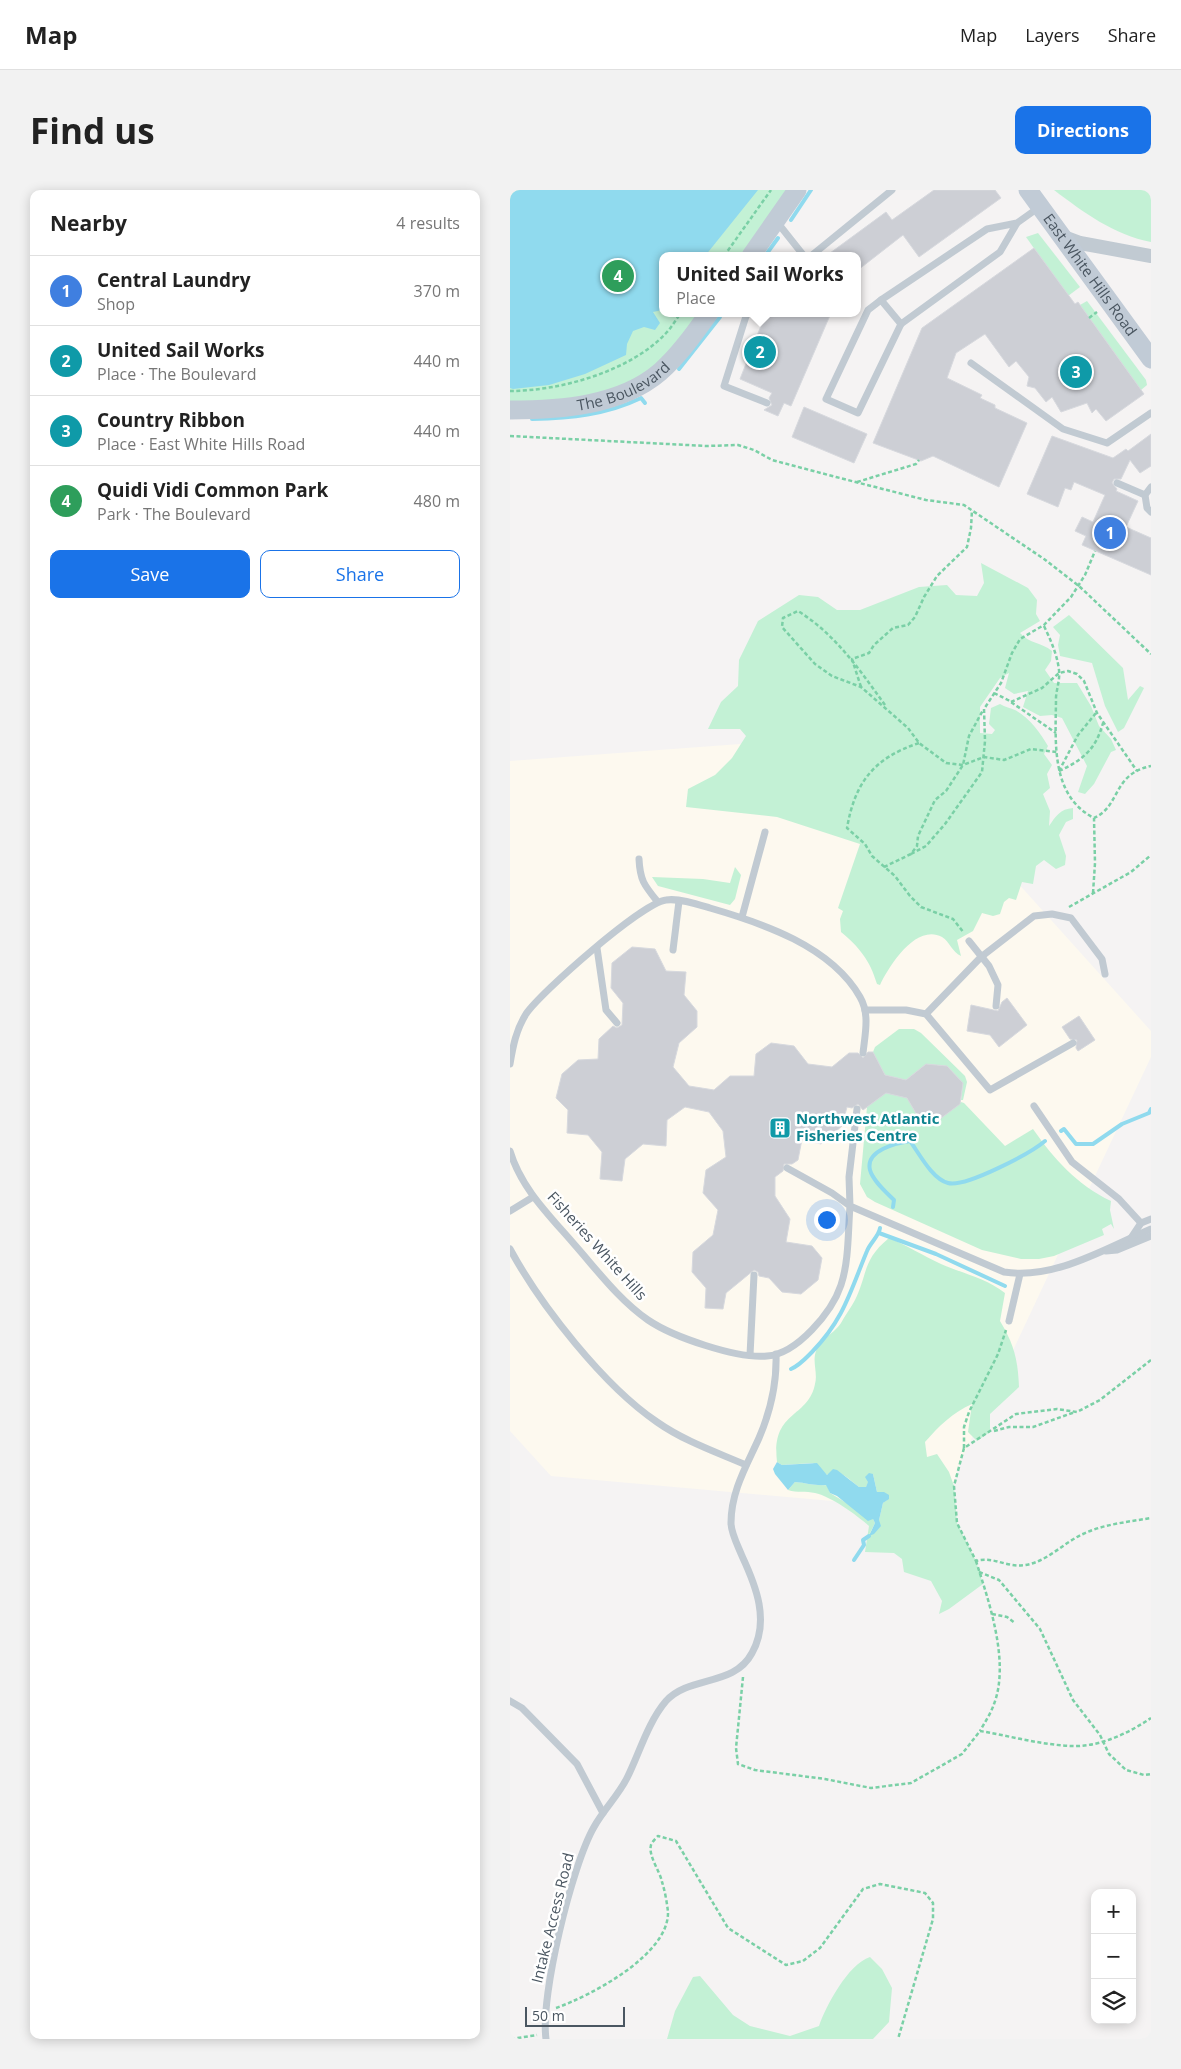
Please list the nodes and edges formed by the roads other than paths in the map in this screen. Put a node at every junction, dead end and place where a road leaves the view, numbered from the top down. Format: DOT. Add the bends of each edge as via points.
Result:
graph roads {
  1 [pos="797,190"];
  2 [pos="892,190"];
  3 [pos="1028,190"];
  4 [pos="1040,206"];
  5 [pos="776,220"];
  6 [pos="1017,223"];
  7 [pos="1064,237"];
  8 [pos="753,252"];
  9 [pos="801,252"];
  10 [pos="816,252"];
  11 [pos="1151,256"];
  12 [pos="881,300"];
  13 [pos="706,317"];
  14 [pos="746,317"];
  15 [pos="901,324"];
  16 [pos="1151,359"];
  17 [pos="971,363"];
  18 [pos="767,403"];
  19 [pos="510,410"];
  20 [pos="1151,413"];
  21 [pos="1117,483"];
  22 [pos="1151,487"];
  23 [pos="1145,495"];
  24 [pos="1151,512"];
  25 [pos="765,832"];
  26 [pos="639,859"];
  27 [pos="658,901"];
  28 [pos="679,901"];
  29 [pos="742,917"];
  30 [pos="968,941"];
  31 [pos="597,948"];
  32 [pos="673,950"];
  33 [pos="980,957"];
  34 [pos="1105,974"];
  35 [pos="996,1006"];
  36 [pos="865,1010"];
  37 [pos="926,1014"];
  38 [pos="617,1023"];
  39 [pos="1073,1043"];
  40 [pos="863,1053"];
  41 [pos="510,1064"];
  42 [pos="1034,1106"];
  43 [pos="857,1109"];
  44 [pos="510,1151"];
  45 [pos="787,1168"];
  46 [pos="533,1197"];
  47 [pos="850,1206"];
  48 [pos="510,1211"];
  49 [pos="1151,1218"];
  50 [pos="1141,1223"];
  51 [pos="1151,1229"];
  52 [pos="1151,1236"];
  53 [pos="1131,1238"];
  54 [pos="510,1249"];
  55 [pos="1098,1252"];
  56 [pos="1020,1274"];
  57 [pos="754,1275"];
  58 [pos="1009,1321"];
  59 [pos="776,1354"];
  60 [pos="750,1355"];
  61 [pos="746,1465"];
  62 [pos="510,1701"];
  63 [pos="603,1813"];
  64 [pos="546,2037"];
  1 -- 5 [label="street"];
  2 -- 10 [label="lane"];
  3 -- 4 [label="street, East White Hills Road"];
  4 -- 6 [label="lane"];
  4 -- 7 [label="street, East White Hills Road"];
  5 -- 8 [label="street"];
  5 -- 9 [label="lane"];
  6 -- 12 [label="lane" via="987,228"];
  6 -- 15 [label="lane" via="1000,252"];
  7 -- 11 [label="street"];
  7 -- 16 [label="street, East White Hills Road"];
  12 -- 15 [label="lane"];
  12 -- 15 [label="lane" via="868,310 826,399 858,413"];
  13 -- 19 [label="street, The Boulevard" via="675,357 658,373 632,388 588,404 556,409"];
  14 -- 18 [label="lane" via="724,386"];
  17 -- 20 [label="lane" via="1064,429 1108,443"];
  21 -- 23 [label="lane"];
  22 -- 23 [label="lane"];
  23 -- 24 [label="lane"];
  25 -- 29 [label="lane"];
  26 -- 27 [label="lane" via="644,886"];
  27 -- 28 [label="lane"];
  27 -- 31 [label="lane"];
  28 -- 29 [label="lane"];
  28 -- 32 [label="lane"];
  29 -- 36 [label="lane" via="824,959 852,986"];
  30 -- 33 [label="lane"];
  31 -- 38 [label="lane" via="606,1010"];
  31 -- 41 [label="lane" via="527,1013 513,1042"];
  33 -- 34 [label="lane" via="1034,916 1057,915 1071,918 1102,959"];
  33 -- 35 [label="lane" via="989,966 998,985"];
  33 -- 37 [label="lane"];
  36 -- 37 [label="lane" via="906,1010"];
  36 -- 40 [label="lane"];
  37 -- 39 [label="lane" via="990,1090"];
  42 -- 50 [label="lane" via="1072,1162 1119,1199"];
  43 -- 47 [label="lane" via="849,1176"];
  44 -- 46 [label="lane, Fisheries White Hills"];
  45 -- 47 [label="lane" via="832,1192"];
  46 -- 48 [label="lane"];
  46 -- 60 [label="lane, Fisheries White Hills" via="625,1302 647,1319 688,1339"];
  47 -- 56 [label="lane" via="1004,1272"];
  47 -- 59 [label="lane" via="844,1270 834,1301 810,1332"];
  49 -- 50 [label="lane"];
  50 -- 53 [label="lane"];
  51 -- 53 [label="lane"];
  52 -- 55 [label="lane" via="1117,1250"];
  53 -- 55 [label="lane"];
  54 -- 61 [label="lane" via="529,1283 557,1320 629,1402 692,1442"];
  55 -- 56 [label="lane" via="1057,1268"];
  56 -- 58 [label="lane"];
  57 -- 60 [label="lane"];
  59 -- 60 [label="lane, Fisheries White Hills"];
  59 -- 61 [label="lane" via="773,1399"];
  61 -- 63 [label="lane, Intake Access Road" via="733,1504 731,1524 757,1592 760,1608 758,1640 744,1666 718,1679 689,1685 666,1702 657,1714 624,1784"];
  62 -- 63 [label="lane" via="522,1708 577,1764"];
  63 -- 64 [label="lane, Intake Access Road" via="585,1845 572,1883 545,2012"];
}
